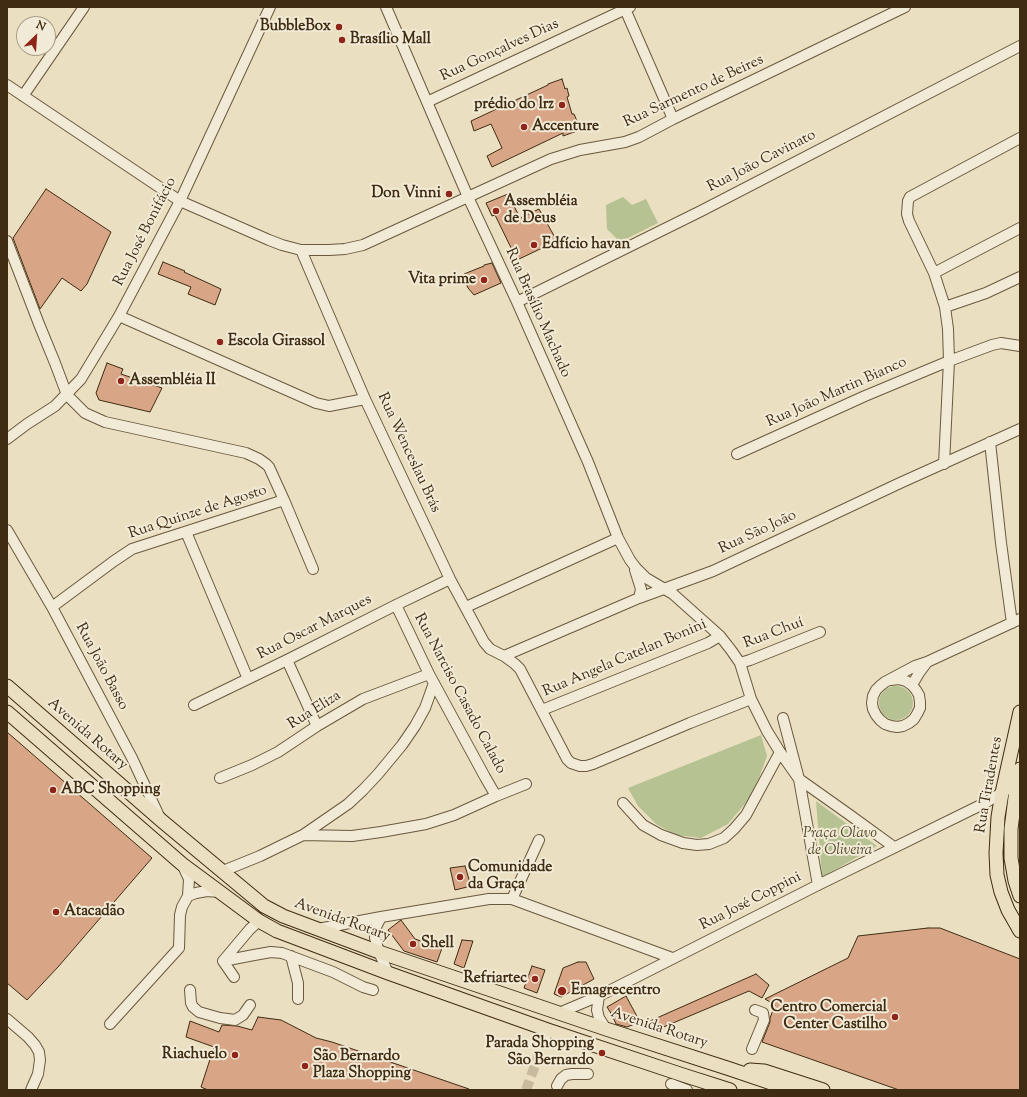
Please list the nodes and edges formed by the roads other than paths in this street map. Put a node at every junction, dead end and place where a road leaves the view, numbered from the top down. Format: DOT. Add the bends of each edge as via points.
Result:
graph roads {
  1 [pos="84,7"];
  2 [pos="270,7"];
  3 [pos="386,7"];
  4 [pos="905,7"];
  5 [pos="627,8"];
  6 [pos="1020,46"];
  7 [pos="7,86"];
  8 [pos="23,96"];
  9 [pos="427,102"];
  10 [pos="673,119"];
  11 [pos="1020,138"];
  12 [pos="468,198"];
  13 [pos="180,201"];
  14 [pos="1020,228"];
  15 [pos="7,241"];
  16 [pos="301,250"];
  17 [pos="934,273"];
  18 [pos="1020,277"];
  19 [pos="517,302"];
  20 [pos="945,307"];
  21 [pos="119,316"];
  22 [pos="1020,346"];
  23 [pos="949,360"];
  24 [pos="67,395"];
  25 [pos="366,399"];
  26 [pos="1020,429"];
  27 [pos="7,439"];
  28 [pos="990,442"];
  29 [pos="738,454"];
  30 [pos="944,464"];
  31 [pos="284,500"];
  32 [pos="7,530"];
  33 [pos="186,532"];
  34 [pos="618,538"];
  35 [pos="633,565"];
  36 [pos="313,569"];
  37 [pos="450,579"];
  38 [pos="664,589"];
  39 [pos="639,598"];
  40 [pos="396,604"];
  41 [pos="52,607"];
  42 [pos="466,607"];
  43 [pos="1018,620"];
  44 [pos="820,632"];
  45 [pos="720,636"];
  46 [pos="504,656"];
  47 [pos="287,660"];
  48 [pos="927,662"];
  49 [pos="740,663"];
  50 [pos="429,674"];
  51 [pos="248,679"];
  52 [pos="890,680"];
  53 [pos="434,683"];
  54 [pos="912,685"];
  55 [pos="7,686"];
  56 [pos="751,699"];
  57 [pos="194,705"];
  58 [pos="542,710"];
  59 [pos="7,712"];
  60 [pos="1020,712"];
  61 [pos="783,718"];
  62 [pos="317,726"];
  63 [pos="780,752"];
  64 [pos="1020,768"];
  65 [pos="220,778"];
  66 [pos="799,779"];
  67 [pos="1018,781"];
  68 [pos="526,784"];
  69 [pos="1002,793"];
  70 [pos="496,796"];
  71 [pos="623,803"];
  72 [pos="162,821"];
  73 [pos="303,836"];
  74 [pos="539,840"];
  75 [pos="894,847"];
  76 [pos="182,864"];
  77 [pos="223,871"];
  78 [pos="818,885"];
  79 [pos="219,892"];
  80 [pos="188,896"];
  81 [pos="1020,896"];
  82 [pos="512,899"];
  83 [pos="381,917"];
  84 [pos="259,921"];
  85 [pos="318,929"];
  86 [pos="1020,931"];
  87 [pos="379,952"];
  88 [pos="291,956"];
  89 [pos="672,958"];
  90 [pos="223,961"];
  91 [pos="388,973"];
  92 [pos="234,977"];
  93 [pos="190,990"];
  94 [pos="373,990"];
  95 [pos="599,996"];
  96 [pos="298,999"];
  97 [pos="250,1005"];
  98 [pos="755,1010"];
  99 [pos="559,1013"];
  100 [pos="7,1019"];
  101 [pos="110,1024"];
  102 [pos="606,1029"];
  103 [pos="752,1049"];
  104 [pos="730,1069"];
  105 [pos="588,1074"];
  106 [pos="671,1084"];
  107 [pos="557,1086"];
  108 [pos="31,1090"];
  109 [pos="687,1090"];
  110 [pos="730,1090"];
  111 [pos="792,1090"];
  112 [pos="823,1090"];
  1 -- 8 [label="street"];
  2 -- 13 [label="street, Rua José Bonifácio"];
  3 -- 9 [label="street, Rua Brasílio Machado"];
  4 -- 10 [label="street, Rua Sarmento de Beires"];
  5 -- 9 [label="street, Rua Gonçalves Dias"];
  5 -- 10 [label="street"];
  6 -- 19 [label="street, Rua João Cavinato" via="701,211"];
  7 -- 8 [label="street, Rua Sarmento de Beires"];
  8 -- 13 [label="street, Rua Sarmento de Beires"];
  9 -- 12 [label="street, Rua Brasílio Machado"];
  10 -- 12 [label="street, Rua Sarmento de Beires" via="639,137 555,157"];
  11 -- 17 [label="street" via="910,197 907,207 909,221"];
  12 -- 16 [label="street, Rua Sarmento de Beires" via="363,245 340,250"];
  12 -- 19 [label="street, Rua Brasílio Machado"];
  13 -- 16 [label="street, Rua Sarmento de Beires" via="269,240"];
  13 -- 21 [label="street, Rua José Bonifácio"];
  14 -- 17 [label="street"];
  15 -- 24 [label="street"];
  16 -- 25 [label="street, Rua Wenceslau Brás"];
  17 -- 20 [label="street"];
  18 -- 20 [label="street" via="986,293"];
  19 -- 34 [label="street, Rua Brasílio Machado" via="588,462"];
  20 -- 23 [label="street"];
  21 -- 24 [label="street, Rua José Bonifácio" via="81,379"];
  21 -- 25 [label="street" via="316,403 329,406"];
  22 -- 23 [label="street, Rua João Martin Bianco" via="992,345"];
  23 -- 29 [label="street, Rua João Martin Bianco"];
  23 -- 30 [label="street"];
  24 -- 27 [label="street, Rua José Bonifácio"];
  24 -- 31 [label="street, Rua Quinze de Agosto" via="85,413 105,422 259,459 269,467"];
  25 -- 37 [label="street, Rua Wenceslau Brás"];
  26 -- 28 [label="street, Rua São João"];
  28 -- 30 [label="street, Rua São João"];
  28 -- 43 [label="street" via="1001,543"];
  30 -- 38 [label="street, Rua São João" via="713,571"];
  31 -- 33 [label="street, Rua Quinze de Agosto"];
  31 -- 36 [label="street"];
  32 -- 41 [label="street, Rua João Basso"];
  33 -- 41 [label="street, Rua Quinze de Agosto" via="132,549"];
  33 -- 51 [label="street"];
  34 -- 35 [label="street, Rua Brasílio Machado"];
  34 -- 42 [label="street"];
  35 -- 38 [label="street, Rua Brasílio Machado" via="646,578"];
  35 -- 39 [label="street, Rua Brasílio Machado" via="641,589"];
  37 -- 40 [label="street, Rua Oscar Marques"];
  37 -- 42 [label="street, Rua Wenceslau Brás"];
  38 -- 39 [label="street, Rua São João"];
  38 -- 45 [label="street, Rua Brasílio Machado"];
  39 -- 46 [label="street, Rua São João"];
  40 -- 47 [label="street, Rua Oscar Marques"];
  40 -- 50 [label="street, Rua Narciso Casado Calado"];
  41 -- 72 [label="street, Rua João Basso" via="132,758"];
  42 -- 46 [label="street, Rua Wenceslau Brás" via="484,642 490,649"];
  43 -- 48 [label="street"];
  44 -- 49 [label="street, Rua Chuí"];
  45 -- 49 [label="street, Rua Brasílio Machado"];
  45 -- 58 [label="street, Rua Angela Catelan Bonini"];
  46 -- 58 [label="street, Rua Wenceslau Brás" via="520,669"];
  47 -- 51 [label="street, Rua Oscar Marques"];
  47 -- 62 [label="street"];
  48 -- 52 [label="street"];
  48 -- 54 [label="street"];
  49 -- 56 [label="street, Rua Brasílio Machado"];
  50 -- 53 [label="street, Rua Narciso Casado Calado"];
  50 -- 62 [label="street, Rua Eliza" via="363,699"];
  51 -- 57 [label="street, Rua Oscar Marques"];
  52 -- 54 [label="street" via="898,679"];
  52 -- 54 [label="street" via="876,690 872,703 876,715 884,724 890,726 903,726 918,714 919,695"];
  53 -- 70 [label="street, Rua Narciso Casado Calado"];
  53 -- 73 [label="street" via="415,726 378,774 348,804"];
  55 -- 72 [label="main road, Avenida Rotary"];
  56 -- 58 [label="street, Rua Wenceslau Brás" via="586,766 571,763 567,759"];
  56 -- 63 [label="street, Rua Brasílio Machado"];
  59 -- 76 [label="main road"];
  60 -- 69 [label="main road, Rua Tiradentes"];
  61 -- 66 [label="street"];
  62 -- 65 [label="street, Rua Eliza" via="278,752"];
  63 -- 66 [label="street, Rua Brasílio Machado"];
  63 -- 71 [label="street" via="746,815 724,838 709,844 683,843 661,835 643,825"];
  64 -- 67 [label="main road, Rua Tiradentes"];
  66 -- 75 [label="street"];
  66 -- 78 [label="street"];
  67 -- 69 [label="street, Rua José Coppini"];
  67 -- 81 [label="main road, Rua Tiradentes" via="1011,829 1011,858"];
  68 -- 70 [label="street"];
  69 -- 75 [label="street, Rua José Coppini"];
  69 -- 86 [label="main road, Rua Tiradentes" via="998,817 997,875 1008,910"];
  70 -- 73 [label="street" via="454,815 426,824 352,836"];
  72 -- 77 [label="main road, Avenida Rotary"];
  73 -- 77 [label="street"];
  74 -- 82 [label="street"];
  75 -- 78 [label="street, Rua José Coppini"];
  76 -- 79 [label="main road"];
  76 -- 80 [label="street" via="189,879"];
  77 -- 85 [label="main road, Avenida Rotary" via="264,906"];
  78 -- 89 [label="street, Rua José Coppini"];
  79 -- 80 [label="street" via="207,891"];
  79 -- 84 [label="main road"];
  80 -- 101 [label="street" via="180,914 179,948"];
  82 -- 83 [label="street" via="489,899"];
  82 -- 89 [label="street"];
  83 -- 85 [label="street"];
  83 -- 87 [label="street" via="375,932"];
  84 -- 90 [label="street"];
  84 -- 91 [label="main road" via="287,935"];
  85 -- 87 [label="main road, Avenida Rotary"];
  87 -- 91 [label="street"];
  87 -- 99 [label="main road, Avenida Rotary"];
  88 -- 90 [label="street" via="271,952"];
  88 -- 94 [label="street"];
  88 -- 96 [label="street" via="298,983"];
  89 -- 95 [label="street, Rua José Coppini"];
  90 -- 92 [label="street"];
  91 -- 110 [label="main road" via="546,1035"];
  93 -- 97 [label="street" via="193,1007 199,1012 220,1018 235,1020 243,1015"];
  95 -- 99 [label="street, Rua José Coppini"];
  95 -- 102 [label="street" via="597,1010"];
  98 -- 103 [label="street" via="763,1013 764,1020"];
  99 -- 102 [label="main road, Avenida Rotary"];
  100 -- 108 [label="street" via="28,1037 39,1052 38,1074"];
  102 -- 104 [label="main road, Avenida Rotary"];
  104 -- 111 [label="main road, Avenida Rotary"];
  104 -- 112 [label="main road, Avenida Rotary" via="764,1071"];
  105 -- 107 [label="street" via="566,1076"];
  106 -- 109 [label="street"];
}
